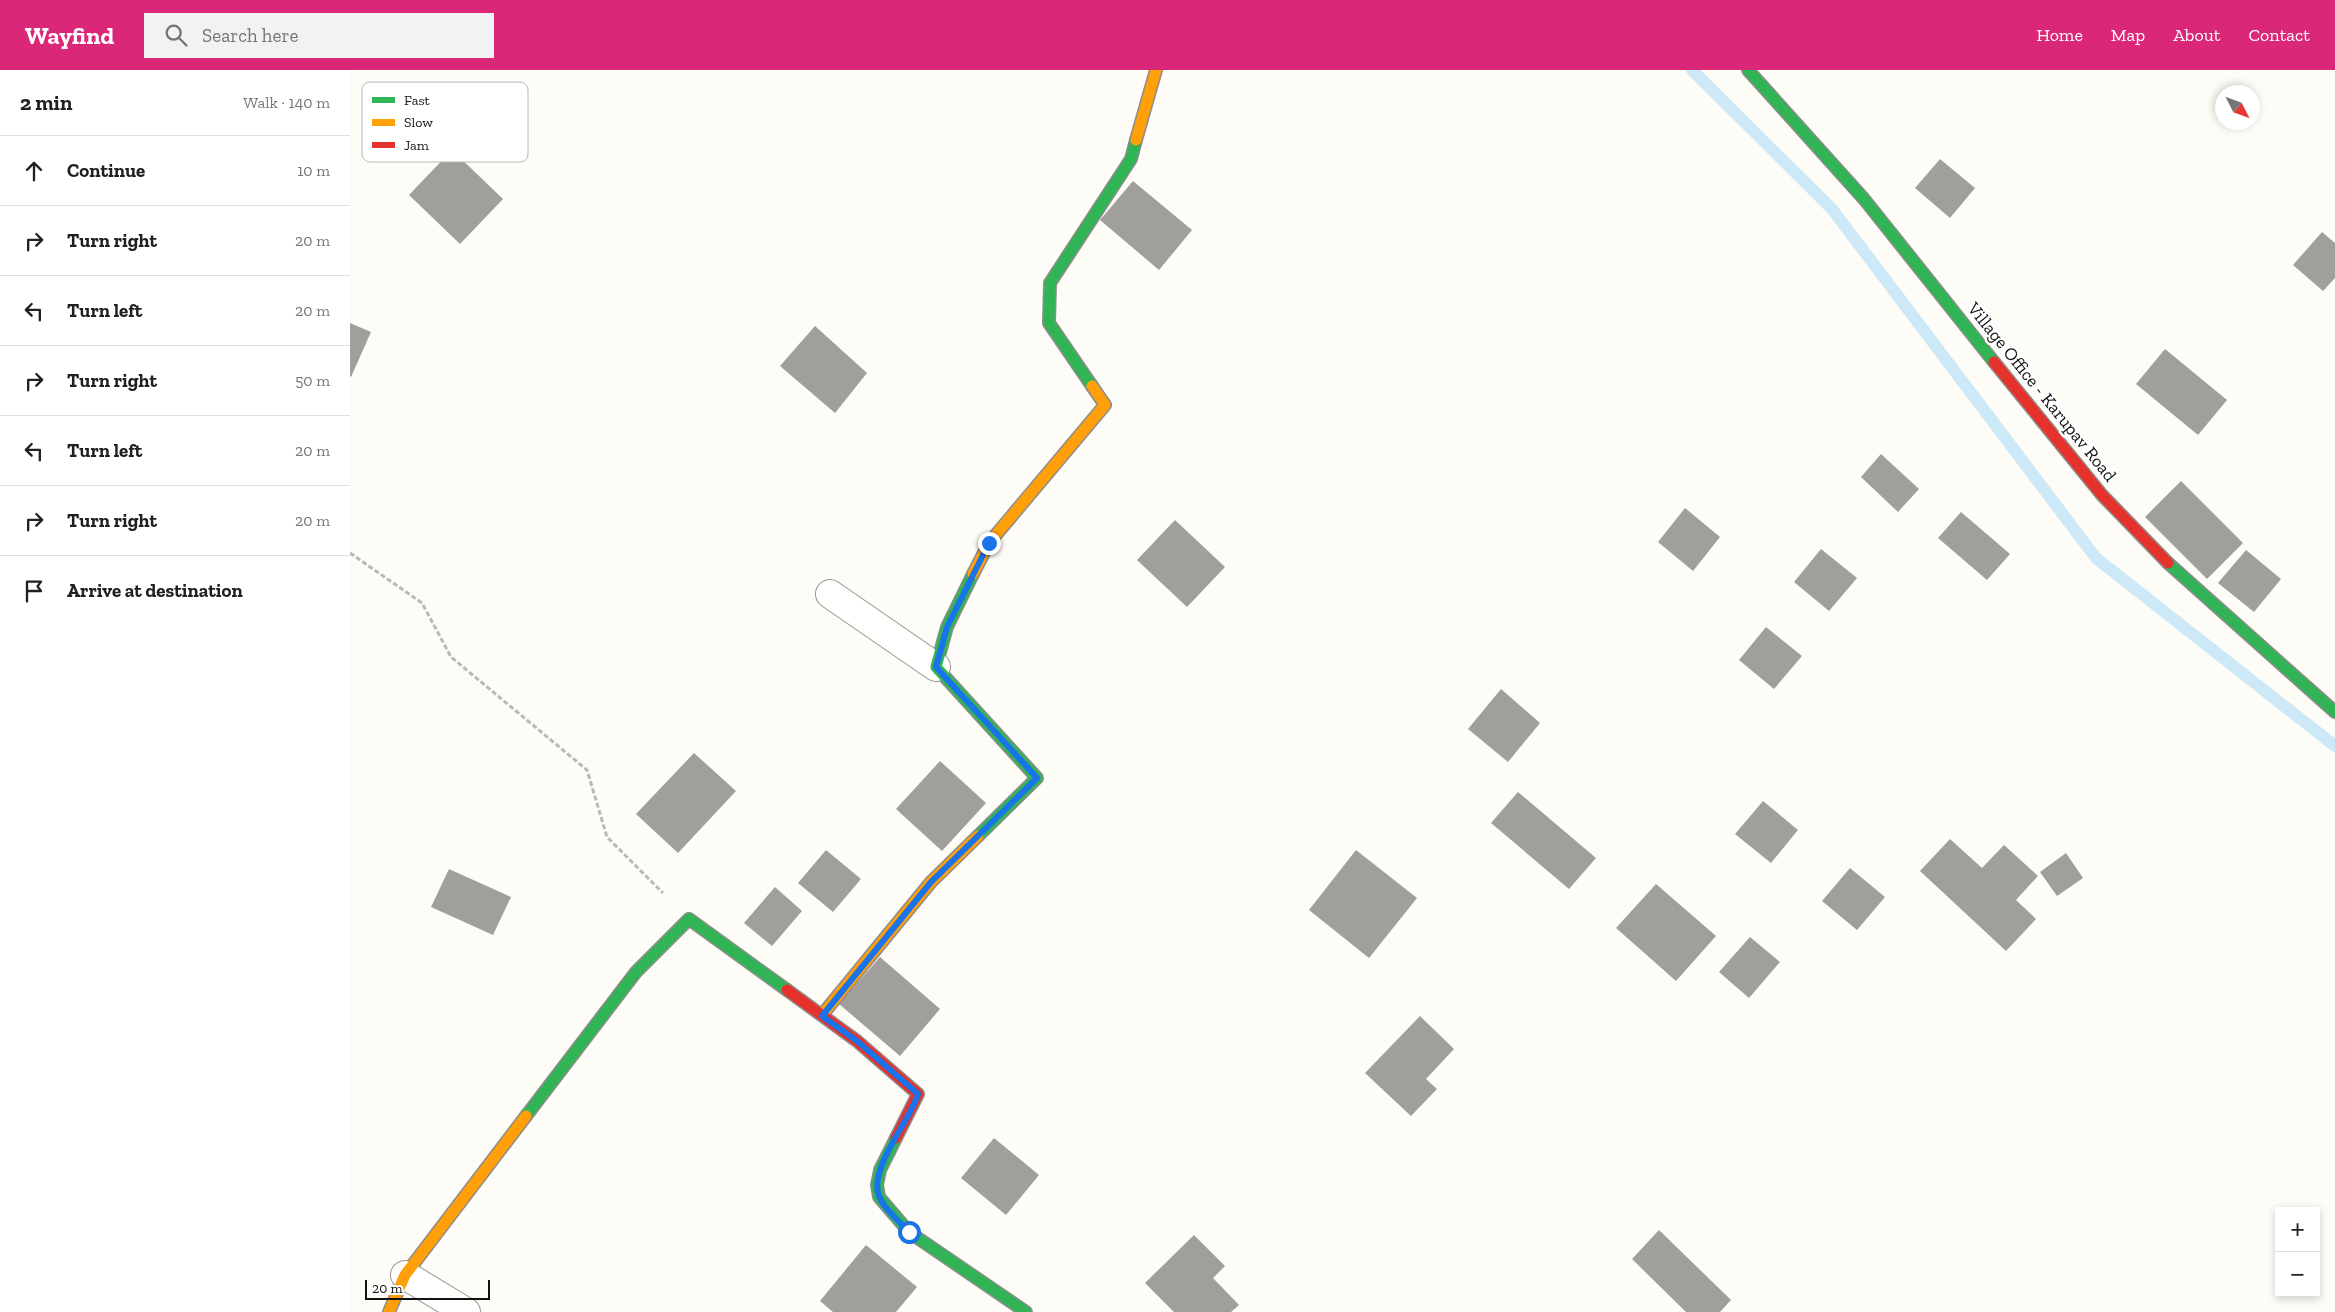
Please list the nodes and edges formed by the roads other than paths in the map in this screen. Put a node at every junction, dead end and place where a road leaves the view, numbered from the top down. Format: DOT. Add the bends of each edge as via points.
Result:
graph roads {
  1 [pos="1156,70"];
  2 [pos="1748,70"];
  3 [pos="830,594"];
  4 [pos="936,667"];
  5 [pos="2335,712"];
  6 [pos="822,1016"];
  7 [pos="405,1275"];
  8 [pos="388,1312"];
  9 [pos="466,1312"];
  10 [pos="1026,1312"];
  1 -- 4 [label="street" via="1131,159 1050,283 1049,323 1105,405 989,543 947,627"];
  2 -- 5 [label="street, Village Office - Karupav Road" via="1791,113 1874,208 2110,504 2204,598"];
  3 -- 4 [label="street"];
  4 -- 6 [label="street" via="1037,778 931,882"];
  6 -- 7 [label="street" via="689,919 636,972"];
  6 -- 10 [label="street" via="857,1041 918,1094 880,1170 879,1198 909,1232"];
  7 -- 8 [label="street"];
  7 -- 9 [label="street"];
}
